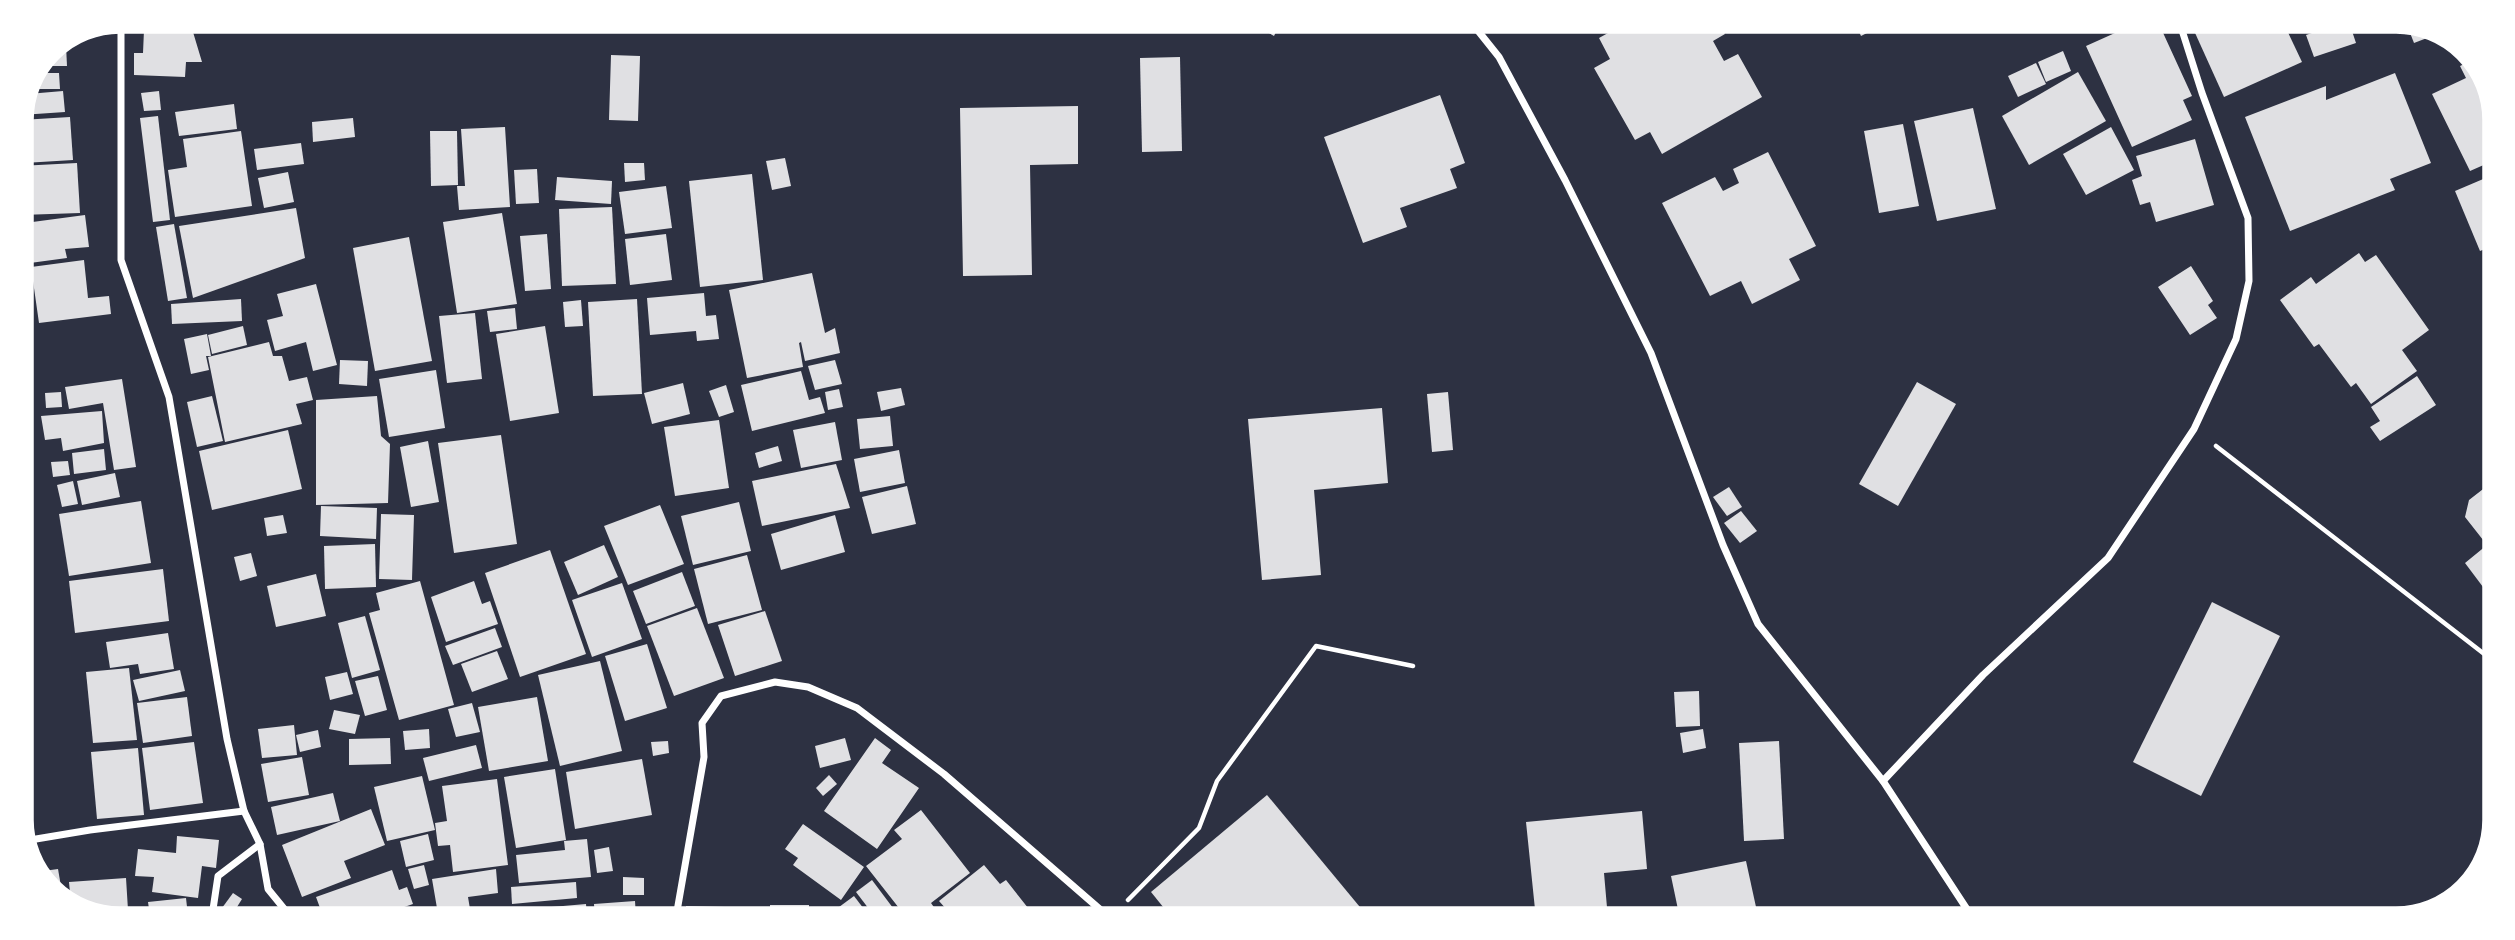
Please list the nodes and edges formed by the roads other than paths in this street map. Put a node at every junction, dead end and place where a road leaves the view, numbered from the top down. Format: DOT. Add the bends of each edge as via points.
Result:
graph roads {
  1 [pos="121,32"];
  2 [pos="1479,32"];
  3 [pos="2183,32"];
  4 [pos="1883,781"];
  5 [pos="244,811"];
  6 [pos="33,839"];
  7 [pos="260,844"];
  8 [pos="213,908"];
  9 [pos="283,908"];
  10 [pos="678,908"];
  11 [pos="1098,908"];
  12 [pos="1966,908"];
  1 -- 5 [label="street" via="121,260 169,397 227,739"];
  2 -- 4 [label="street" via="1499,57 1565,180 1651,353 1758,625"];
  3 -- 4 [label="street" via="2248,218 2249,281 2236,339 2194,429 2108,558 1983,676"];
  4 -- 12 [label="street"];
  5 -- 6 [label="street"];
  5 -- 7 [label="street"];
  7 -- 8 [label="street" via="219,876"];
  7 -- 9 [label="street" via="268,889"];
  10 -- 11 [label="street" via="704,757 702,723 721,696 775,682 808,687 857,708 944,774"];
}
